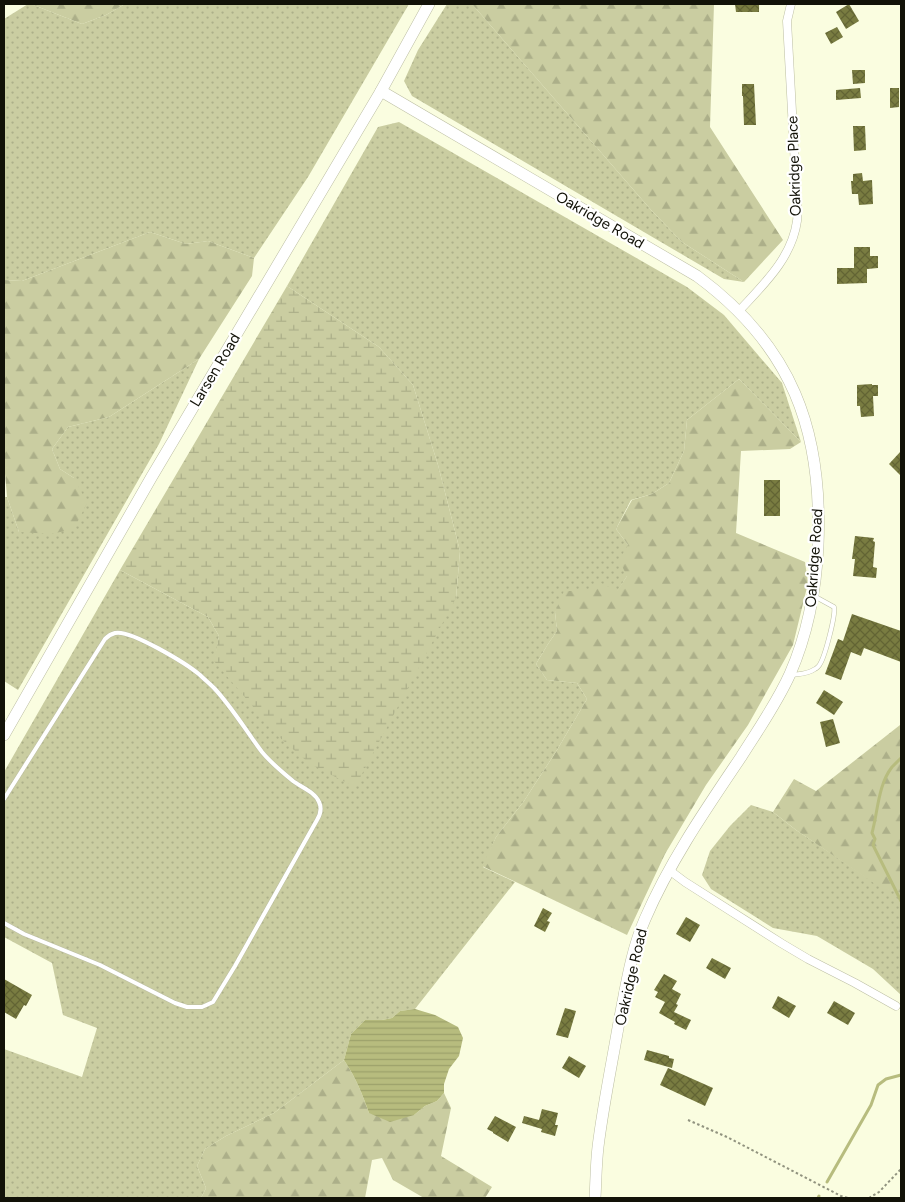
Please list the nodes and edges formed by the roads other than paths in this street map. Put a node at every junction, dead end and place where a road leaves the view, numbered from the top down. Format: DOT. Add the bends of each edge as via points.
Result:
graph roads {
  1 [pos="791,4"];
  2 [pos="429,5"];
  3 [pos="381,91"];
  4 [pos="739,310"];
  5 [pos="814,596"];
  6 [pos="790,675"];
  7 [pos="4,735"];
  8 [pos="4,799"];
  9 [pos="669,870"];
  10 [pos="4,923"];
  11 [pos="896,1006"];
  12 [pos="595,1198"];
  1 -- 4 [label="street, Oakridge Place" via="787,21 797,221 793,237 776,268"];
  2 -- 3 [label="street, Larsen Road"];
  3 -- 4 [label="street, Oakridge Road" via="697,276"];
  3 -- 7 [label="street, Larsen Road" via="151,478"];
  4 -- 5 [label="street, Oakridge Road" via="787,375 807,426 813,451 819,521"];
  5 -- 6 [label="street, Oakridge Road"];
  5 -- 6 [label="lane" via="830,604 835,611 824,654 816,669"];
  6 -- 9 [label="street, Oakridge Road"];
  8 -- 10 [label="lane" via="105,639 110,634 121,632 200,675 214,688 264,753 287,776 314,795 321,809 236,966 213,1002 202,1007 188,1008 176,1003"];
  9 -- 11 [label="street" via="787,947"];
  9 -- 12 [label="street, Oakridge Road" via="638,935 612,1059 599,1139"];
}
